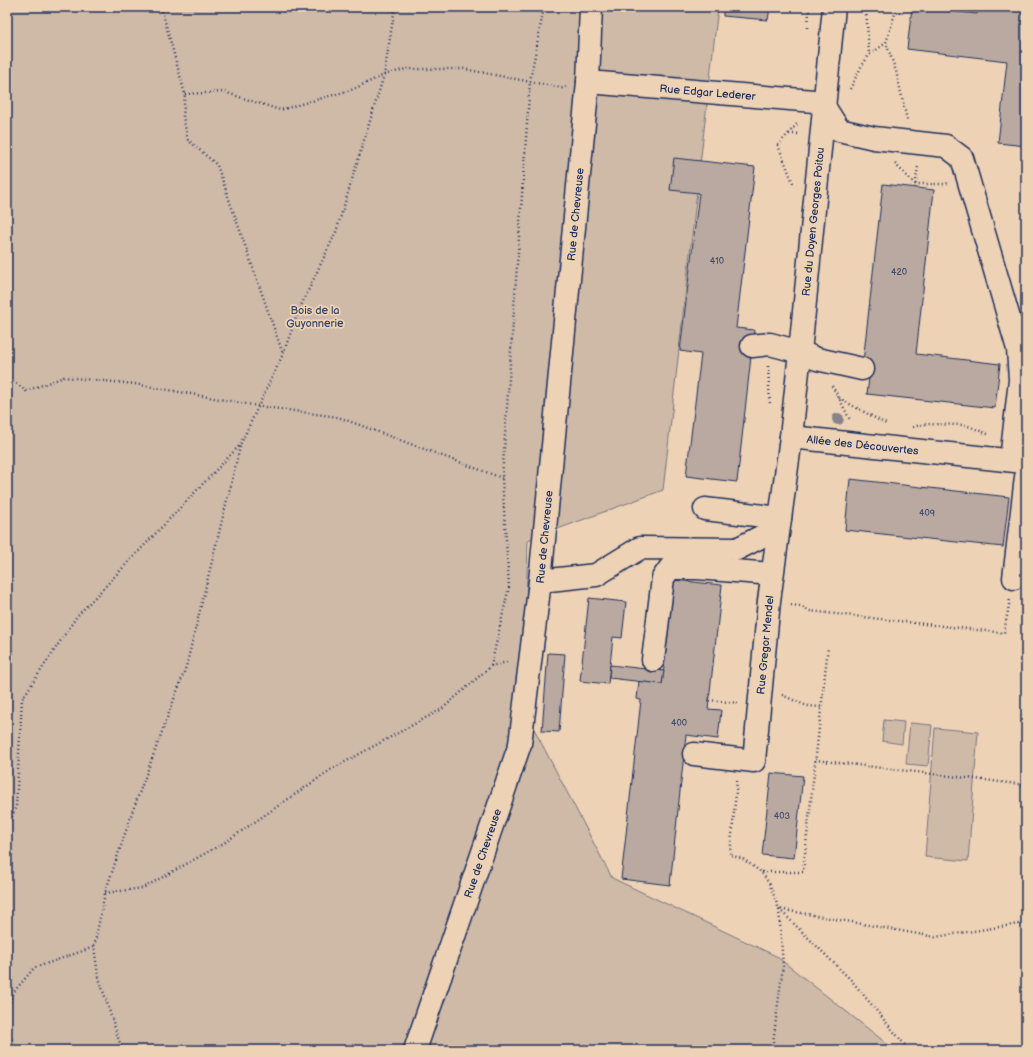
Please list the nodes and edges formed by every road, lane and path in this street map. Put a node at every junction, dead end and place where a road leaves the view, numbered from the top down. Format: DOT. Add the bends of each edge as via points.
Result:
graph roads {
  1 [pos="161,7"];
  2 [pos="395,7"];
  3 [pos="544,7"];
  4 [pos="591,7"];
  5 [pos="834,7"];
  6 [pos="866,7"];
  7 [pos="897,7"];
  8 [pos="886,43"];
  9 [pos="869,55"];
  10 [pos="384,75"];
  11 [pos="530,81"];
  12 [pos="588,82"];
  13 [pos="848,92"];
  14 [pos="184,94"];
  15 [pos="825,108"];
  16 [pos="906,142"];
  17 [pos="890,159"];
  18 [pos="967,177"];
  19 [pos="752,346"];
  20 [pos="800,352"];
  21 [pos="283,354"];
  22 [pos="862,369"];
  23 [pos="7,376"];
  24 [pos="258,406"];
  25 [pos="850,422"];
  26 [pos="892,427"];
  27 [pos="911,427"];
  28 [pos="791,437"];
  29 [pos="241,443"];
  30 [pos="1017,455"];
  31 [pos="1026,477"];
  32 [pos="502,478"];
  33 [pos="705,509"];
  34 [pos="779,523"];
  35 [pos="772,574"];
  36 [pos="1014,578"];
  37 [pos="540,582"];
  38 [pos="787,604"];
  39 [pos="828,647"];
  40 [pos="530,658"];
  41 [pos="653,660"];
  42 [pos="491,666"];
  43 [pos="776,692"];
  44 [pos="709,700"];
  45 [pos="741,704"];
  46 [pos="821,708"];
  47 [pos="694,754"];
  48 [pos="815,760"];
  49 [pos="737,781"];
  50 [pos="1026,785"];
  51 [pos="1026,812"];
  52 [pos="1026,825"];
  53 [pos="7,828"];
  54 [pos="762,872"];
  55 [pos="105,893"];
  56 [pos="1026,905"];
  57 [pos="779,909"];
  58 [pos="1025,923"];
  59 [pos="94,947"];
  60 [pos="1026,963"];
  61 [pos="7,1022"];
  62 [pos="7,1028"];
  63 [pos="14,1050"];
  64 [pos="122,1050"];
  65 [pos="415,1050"];
  66 [pos="772,1050"];
  67 [pos="909,1050"];
  1 -- 14 [label="path"];
  2 -- 10 [label="path"];
  3 -- 11 [label="path"];
  4 -- 12 [label="street, Rue de Chevreuse"];
  5 -- 15 [label="street, Rue du Doyen Georges Poitou"];
  6 -- 9 [label="path"];
  7 -- 8 [label="path"];
  8 -- 9 [label="path"];
  8 -- 16 [label="path" via="896,71 908,122"];
  9 -- 13 [label="path"];
  10 -- 11 [label="path" via="406,69 464,68"];
  10 -- 14 [label="path" via="351,90 280,110 224,92"];
  10 -- 21 [label="path" via="336,232 298,312"];
  11 -- 12 [label="path" via="562,88"];
  11 -- 32 [label="path"];
  12 -- 15 [label="street, Rue Edgar Lederer" via="814,101"];
  12 -- 37 [label="street, Rue de Chevreuse"];
  14 -- 21 [label="path" via="183,117 188,140 217,165"];
  15 -- 16 [label="street" via="839,130"];
  15 -- 20 [label="street, Rue du Doyen Georges Poitou"];
  16 -- 18 [label="street" via="946,146 962,158"];
  17 -- 18 [label="path" via="916,184 944,184"];
  18 -- 30 [label="street" via="1018,349 1020,380"];
  19 -- 20 [label="street" via="770,344"];
  20 -- 22 [label="street" via="817,359"];
  20 -- 28 [label="street, Rue du Doyen Georges Poitou"];
  21 -- 24 [label="path"];
  23 -- 24 [label="path" via="26,391 64,377 135,384"];
  24 -- 29 [label="path"];
  24 -- 32 [label="path" via="338,417"];
  25 -- 26 [label="path" via="839,398"];
  27 -- 30 [label="path" via="924,424 966,426"];
  28 -- 30 [label="street, Allée des Découvertes"];
  28 -- 34 [label="street, Allée des Découvertes"];
  29 -- 53 [label="path" via="77,616 22,699 16,807"];
  29 -- 55 [label="path" via="186,667"];
  31 -- 36 [label="street"];
  32 -- 42 [label="path" via="509,587"];
  33 -- 34 [label="street"];
  34 -- 35 [label="street, Rue Gregor Mendel"];
  34 -- 37 [label="street" via="738,549 640,548 596,575"];
  35 -- 41 [label="street" via="670,568 663,578"];
  35 -- 47 [label="street, Rue Gregor Mendel" via="754,761"];
  36 -- 38 [label="path" via="1004,634 810,611"];
  37 -- 40 [label="street, Rue de Chevreuse"];
  39 -- 46 [label="path"];
  40 -- 42 [label="path"];
  40 -- 65 [label="street, Rue de Chevreuse" via="520,744"];
  42 -- 55 [label="path" via="442,709 332,769 224,843 142,888"];
  43 -- 46 [label="path" via="807,706"];
  44 -- 45 [label="path"];
  46 -- 48 [label="path"];
  48 -- 50 [label="path"];
  48 -- 54 [label="path" via="803,872"];
  49 -- 54 [label="path" via="730,855 743,859"];
  51 -- 52 [label="path"];
  54 -- 57 [label="path"];
  55 -- 59 [label="path"];
  56 -- 58 [label="path"];
  57 -- 58 [label="path" via="935,937"];
  57 -- 66 [label="path" via="783,966"];
  57 -- 67 [label="path" via="852,981"];
  58 -- 60 [label="path"];
  59 -- 61 [label="path" via="34,968 12,994"];
  59 -- 64 [label="path" via="98,975"];
  62 -- 63 [label="path"];
}
